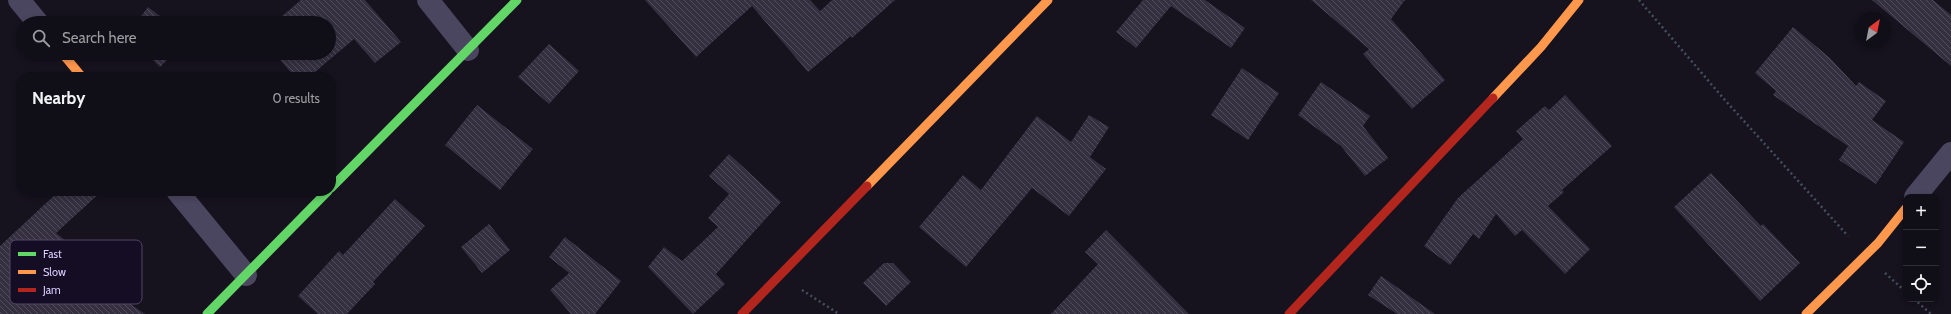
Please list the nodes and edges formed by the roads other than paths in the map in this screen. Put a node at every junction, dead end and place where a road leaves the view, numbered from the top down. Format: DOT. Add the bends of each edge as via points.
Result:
graph roads {
  1 [pos="19,0"];
  2 [pos="428,0"];
  3 [pos="517,0"];
  4 [pos="1048,0"];
  5 [pos="1579,0"];
  6 [pos="32,16"];
  7 [pos="468,50"];
  8 [pos="68,60"];
  9 [pos="78,72"];
  10 [pos="1951,153"];
  11 [pos="336,183"];
  12 [pos="1917,194"];
  13 [pos="181,196"];
  14 [pos="323,196"];
  15 [pos="1903,211"];
  16 [pos="246,275"];
  17 [pos="207,314"];
  18 [pos="742,314"];
  19 [pos="1290,314"];
  20 [pos="1806,314"];
  1 -- 6 [label="street"];
  2 -- 7 [label="street"];
  3 -- 7 [label="street"];
  4 -- 18 [label="street"];
  5 -- 19 [label="street" via="1540,47"];
  7 -- 11 [label="street"];
  8 -- 9 [label="street"];
  10 -- 12 [label="street"];
  13 -- 16 [label="street"];
  14 -- 16 [label="street"];
  15 -- 20 [label="street" via="1865,255"];
  16 -- 17 [label="street"];
}
